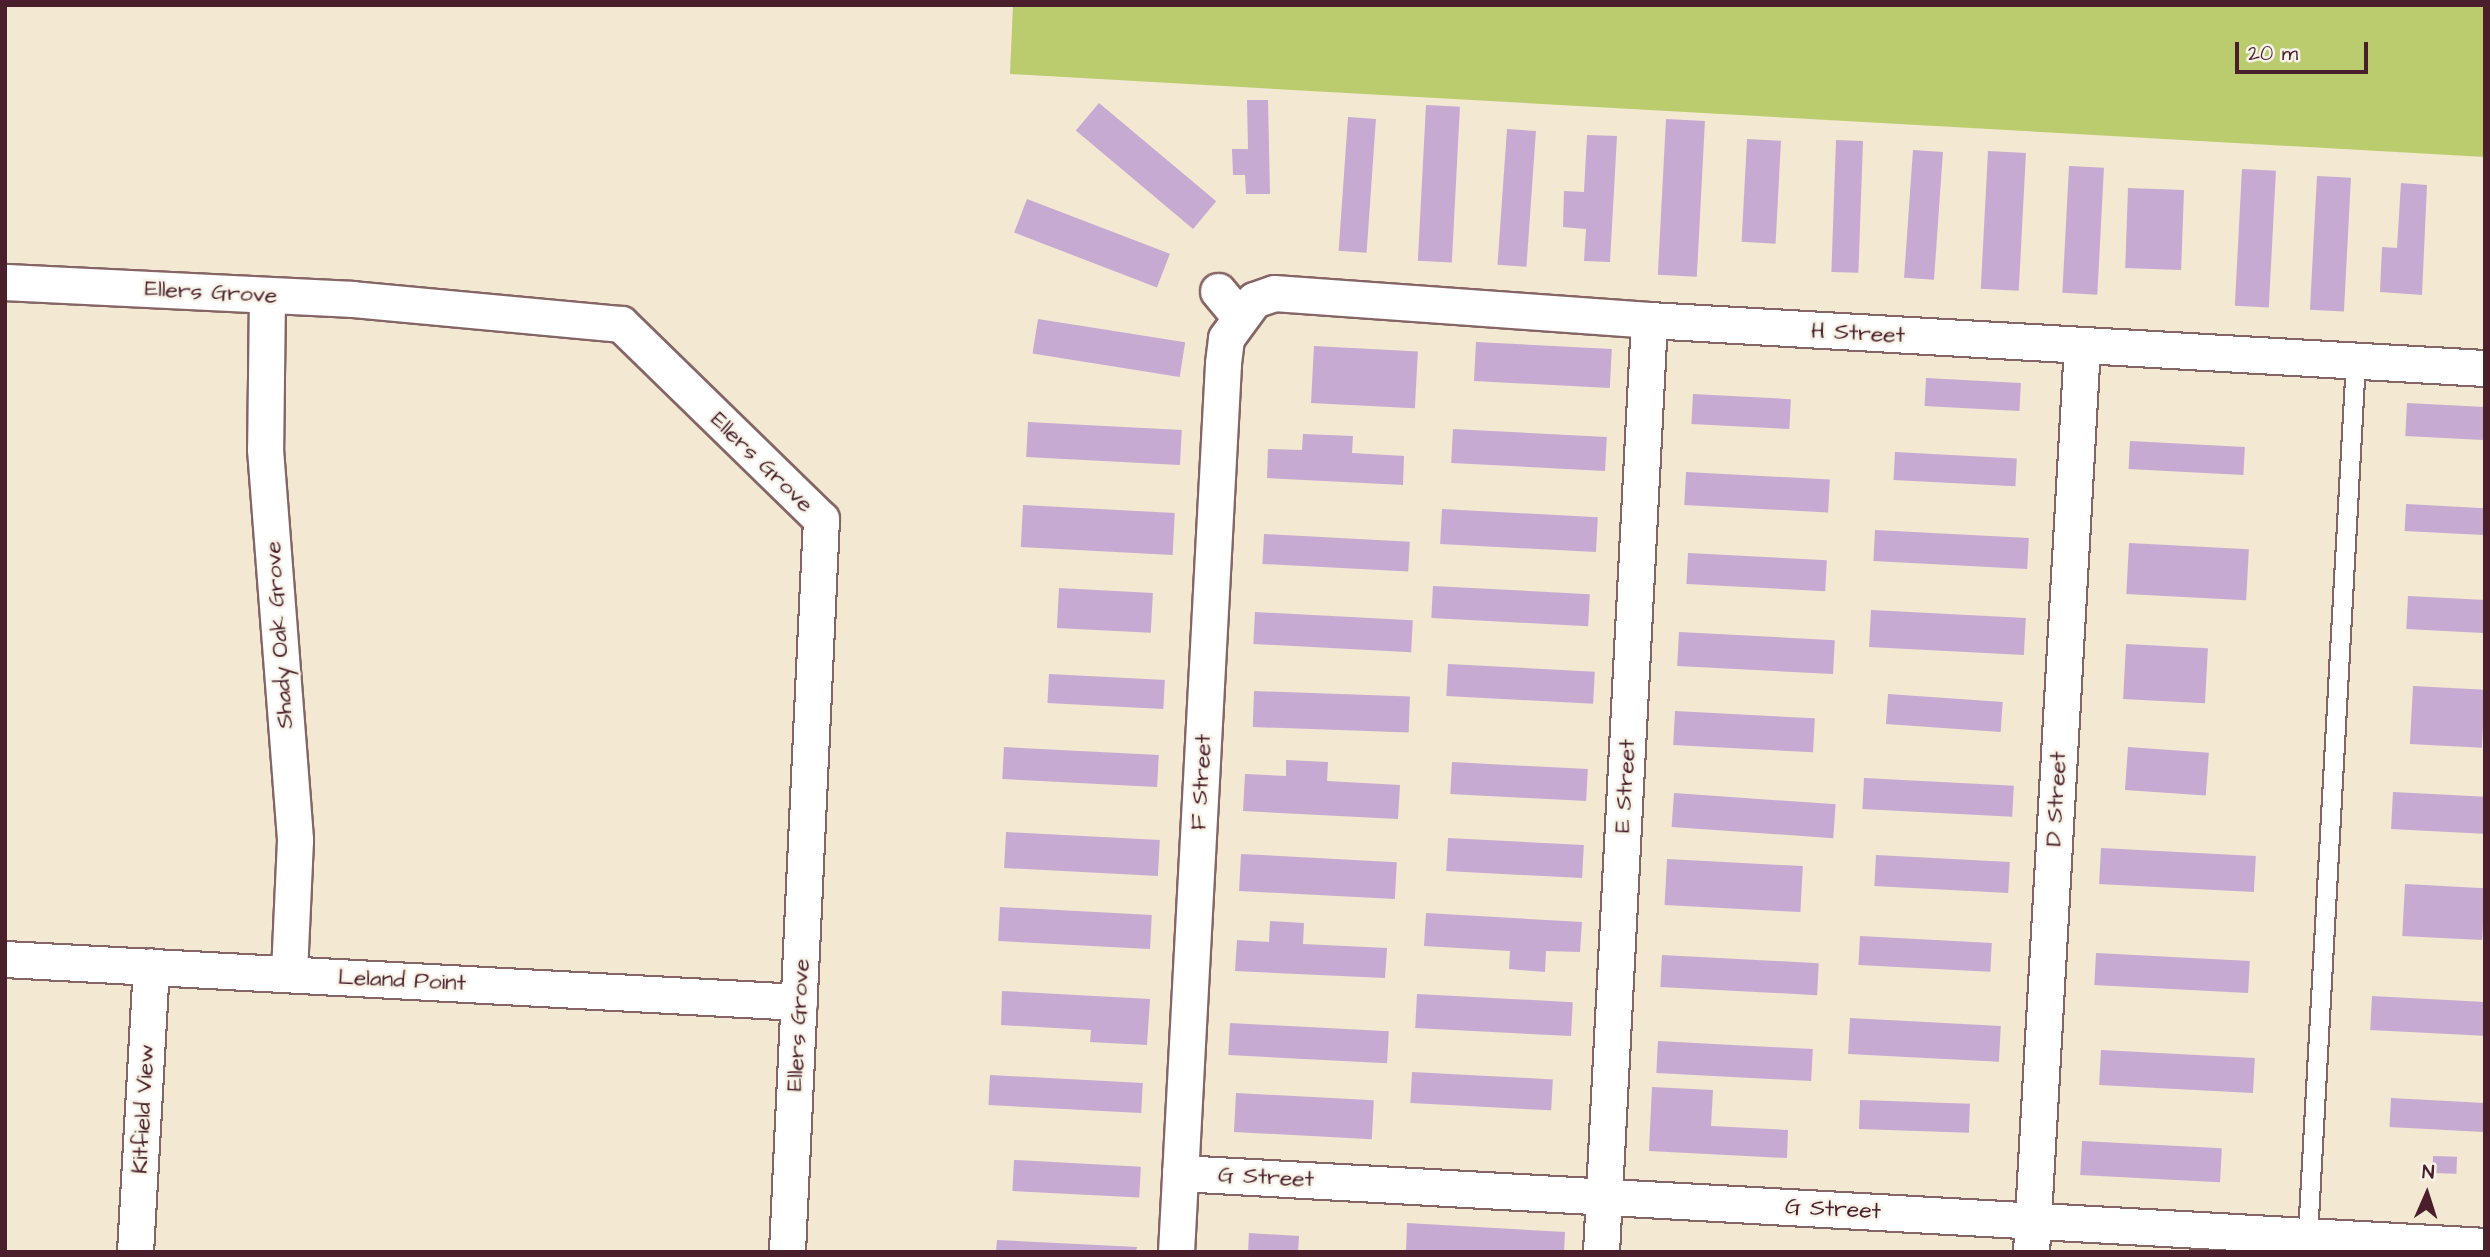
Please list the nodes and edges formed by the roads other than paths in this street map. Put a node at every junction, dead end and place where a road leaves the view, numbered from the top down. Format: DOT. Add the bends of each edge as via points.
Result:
graph roads {
  1 [pos="5,282"];
  2 [pos="267,295"];
  3 [pos="1229,304"];
  4 [pos="1648,320"];
  5 [pos="2082,346"];
  6 [pos="2356,362"];
  7 [pos="2485,368"];
  8 [pos="5,959"];
  9 [pos="151,966"];
  10 [pos="289,974"];
  11 [pos="799,1002"];
  12 [pos="1180,1173"];
  13 [pos="1604,1196"];
  14 [pos="2032,1236"];
  15 [pos="2308,1236"];
  16 [pos="2485,1247"];
  17 [pos="135,1252"];
  18 [pos="787,1252"];
  19 [pos="1176,1252"];
  20 [pos="1601,1252"];
  1 -- 2 [label="street, Ellers Grove"];
  2 -- 10 [label="street, Shady Oak Grove" via="265,449 295,840"];
  2 -- 11 [label="street, Ellers Grove" via="621,324 821,519"];
  3 -- 4 [label="street, H Street" via="1274,293"];
  3 -- 12 [label="street, F Street"];
  4 -- 5 [label="street, H Street"];
  4 -- 13 [label="street, E Street"];
  5 -- 6 [label="street, H Street"];
  5 -- 14 [label="street, D Street"];
  6 -- 7 [label="street, H Street"];
  6 -- 15 [label="lane"];
  8 -- 9 [label="street, Leland Point"];
  9 -- 10 [label="street, Leland Point"];
  9 -- 17 [label="street, Kitfield View"];
  10 -- 11 [label="street, Leland Point"];
  11 -- 18 [label="street, Ellers Grove"];
  12 -- 13 [label="street, G Street"];
  12 -- 19 [label="street, F Street"];
  13 -- 14 [label="street, G Street"];
  13 -- 20 [label="street, E Street"];
  14 -- 15 [label="street, G Street"];
  15 -- 16 [label="street, G Street"];
}
